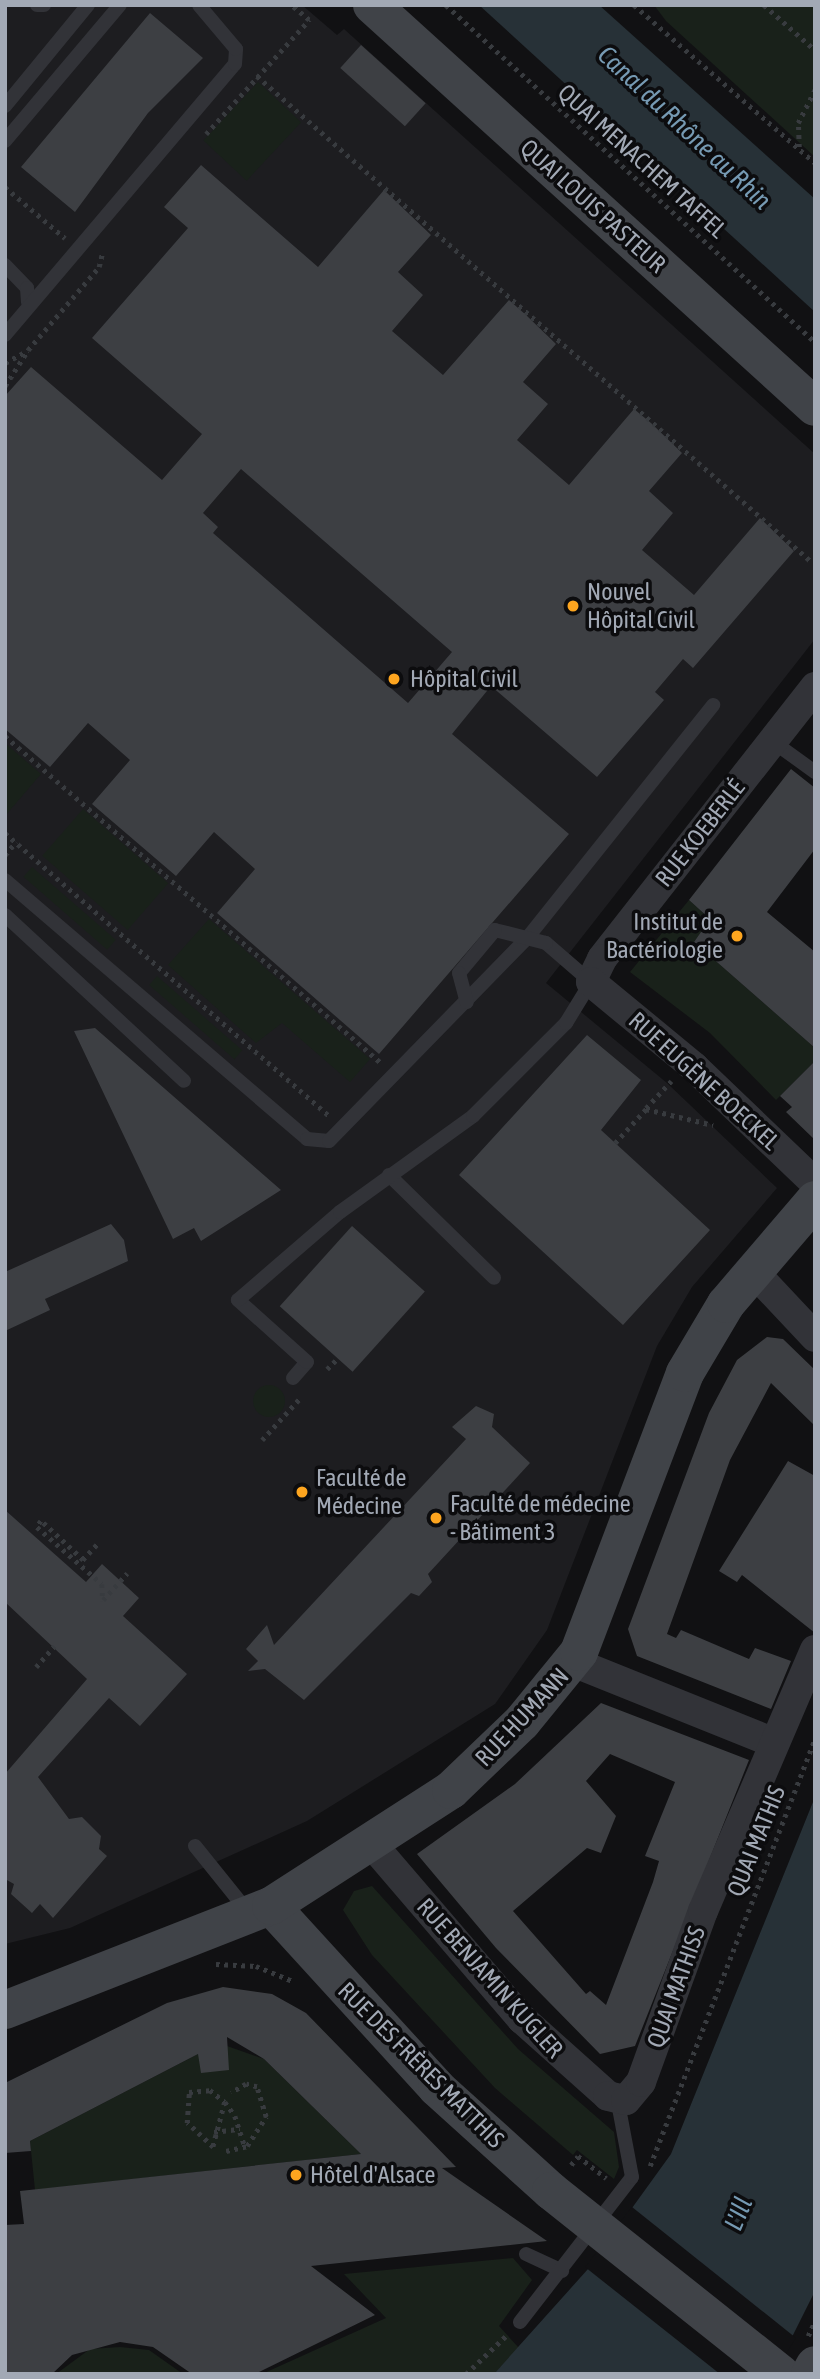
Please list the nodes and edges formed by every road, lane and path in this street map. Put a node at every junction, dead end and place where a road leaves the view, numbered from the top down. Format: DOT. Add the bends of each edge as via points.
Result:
graph roads {
  1 [pos="37,5"];
  2 [pos="44,5"];
  3 [pos="88,5"];
  4 [pos="120,5"];
  5 [pos="199,5"];
  6 [pos="291,5"];
  7 [pos="372,5"];
  8 [pos="446,5"];
  9 [pos="634,5"];
  10 [pos="764,5"];
  11 [pos="815,50"];
  12 [pos="257,76"];
  13 [pos="815,89"];
  14 [pos="5,106"];
  15 [pos="202,138"];
  16 [pos="5,141"];
  17 [pos="799,148"];
  18 [pos="815,163"];
  19 [pos="5,187"];
  20 [pos="111,240"];
  21 [pos="71,243"];
  22 [pos="5,265"];
  23 [pos="28,302"];
  24 [pos="5,335"];
  25 [pos="815,342"];
  26 [pos="28,350"];
  27 [pos="5,363"];
  28 [pos="5,386"];
  29 [pos="815,407"];
  30 [pos="813,562"];
  31 [pos="815,687"];
  32 [pos="713,705"];
  33 [pos="5,736"];
  34 [pos="772,741"];
  35 [pos="815,772"];
  36 [pos="5,833"];
  37 [pos="16,842"];
  38 [pos="5,855"];
  39 [pos="5,880"];
  40 [pos="21,894"];
  41 [pos="5,914"];
  42 [pos="528,937"];
  43 [pos="591,982"];
  44 [pos="467,1002"];
  45 [pos="688,1063"];
  46 [pos="397,1076"];
  47 [pos="184,1081"];
  48 [pos="646,1109"];
  49 [pos="719,1127"];
  50 [pos="343,1128"];
  51 [pos="615,1143"];
  52 [pos="389,1175"];
  53 [pos="815,1183"];
  54 [pos="815,1200"];
  55 [pos="752,1270"];
  56 [pos="494,1278"];
  57 [pos="815,1337"];
  58 [pos="336,1360"];
  59 [pos="293,1378"];
  60 [pos="317,1380"];
  61 [pos="308,1390"];
  62 [pos="262,1440"];
  63 [pos="97,1545"];
  64 [pos="127,1573"];
  65 [pos="54,1646"];
  66 [pos="815,1650"];
  67 [pos="573,1662"];
  68 [pos="36,1667"];
  69 [pos="815,1739"];
  70 [pos="772,1742"];
  71 [pos="371,1843"];
  72 [pos="195,1846"];
  73 [pos="261,1911"];
  74 [pos="207,1965"];
  75 [pos="303,1986"];
  76 [pos="5,2010"];
  77 [pos="231,2093"];
  78 [pos="225,2102"];
  79 [pos="618,2103"];
  80 [pos="241,2129"];
  81 [pos="214,2132"];
  82 [pos="245,2147"];
  83 [pos="226,2151"];
  84 [pos="578,2156"];
  85 [pos="647,2175"];
  86 [pos="617,2185"];
  87 [pos="526,2255"];
  88 [pos="562,2271"];
  89 [pos="520,2322"];
  90 [pos="815,2365"];
  91 [pos="466,2374"];
  92 [pos="781,2374"];
  93 [pos="810,2374"];
  1 -- 2 [label="lane"];
  3 -- 14 [label="lane"];
  4 -- 16 [label="lane"];
  5 -- 23 [label="lane" via="236,49 235,64 80,250"];
  6 -- 12 [label="path" via="309,20"];
  7 -- 29 [label="street, QUAI LOUIS PASTEUR"];
  8 -- 25 [label="path, QUAI MENACHEM TAFFEL"];
  9 -- 17 [label="path"];
  10 -- 11 [label="path"];
  12 -- 15 [label="path"];
  12 -- 30 [label="path"];
  13 -- 17 [label="path" via="798,122"];
  17 -- 18 [label="path"];
  19 -- 21 [label="path"];
  20 -- 26 [label="path" via="99,267"];
  22 -- 23 [label="lane" via="27,288"];
  23 -- 24 [label="lane"];
  26 -- 27 [label="path"];
  26 -- 28 [label="path"];
  31 -- 34 [label="street, RUE KOEBERLÉ"];
  32 -- 42 [label="lane"];
  33 -- 46 [label="path"];
  34 -- 35 [label="lane"];
  34 -- 43 [label="street, RUE KOEBERLÉ" via="602,958"];
  36 -- 37 [label="path"];
  37 -- 38 [label="path"];
  37 -- 50 [label="path"];
  39 -- 40 [label="lane"];
  40 -- 41 [label="lane"];
  40 -- 50 [label="lane" via="307,1139 329,1141"];
  41 -- 47 [label="lane"];
  42 -- 43 [label="lane" via="546,943"];
  42 -- 44 [label="lane"];
  42 -- 44 [label="lane" via="495,930 459,973"];
  43 -- 45 [label="street, RUE EUGÈNE BOECKEL"];
  43 -- 52 [label="lane" via="566,1023 473,1116"];
  44 -- 46 [label="lane"];
  45 -- 48 [label="path"];
  45 -- 53 [label="street, RUE EUGÈNE BOECKEL"];
  46 -- 50 [label="lane"];
  48 -- 49 [label="path"];
  48 -- 51 [label="path"];
  52 -- 56 [label="lane"];
  52 -- 59 [label="lane" via="238,1300 307,1362"];
  54 -- 55 [label="street, RUE HUMANN"];
  55 -- 57 [label="street"];
  55 -- 67 [label="street, RUE HUMANN" via="702,1342 665,1414"];
  58 -- 60 [label="path"];
  61 -- 62 [label="path"];
  63 -- 64 [label="path" via="83,1560 41,1521 37,1527 102,1584 103,1601"];
  65 -- 68 [label="path"];
  66 -- 70 [label="street, QUAI MATHISS"];
  67 -- 70 [label="street"];
  67 -- 71 [label="street, RUE HUMANN" via="452,1790"];
  69 -- 85 [label="path, QUAI MATHIS"];
  70 -- 79 [label="street, QUAI MATHISS" via="641,2082"];
  71 -- 73 [label="street, RUE HUMANN"];
  71 -- 79 [label="street, RUE BENJAMIN KUGLER" via="487,1983 568,2064"];
  72 -- 73 [label="lane"];
  73 -- 76 [label="street, RUE HUMANN"];
  73 -- 92 [label="street, RUE DES FRÈRES MATTHIS" via="437,2088 581,2216"];
  74 -- 75 [label="path" via="256,1966"];
  77 -- 82 [label="path" via="251,2084 266,2106 262,2126"];
  78 -- 80 [label="path"];
  78 -- 81 [label="path"];
  78 -- 81 [label="path" via="203,2088 186,2098 191,2130 213,2147"];
  79 -- 88 [label="lane" via="632,2177"];
  80 -- 81 [label="path"];
  80 -- 82 [label="path"];
  82 -- 83 [label="path"];
  84 -- 86 [label="path"];
  87 -- 88 [label="lane"];
  88 -- 89 [label="lane"];
  89 -- 91 [label="path"];
  90 -- 93 [label="street"];
}
